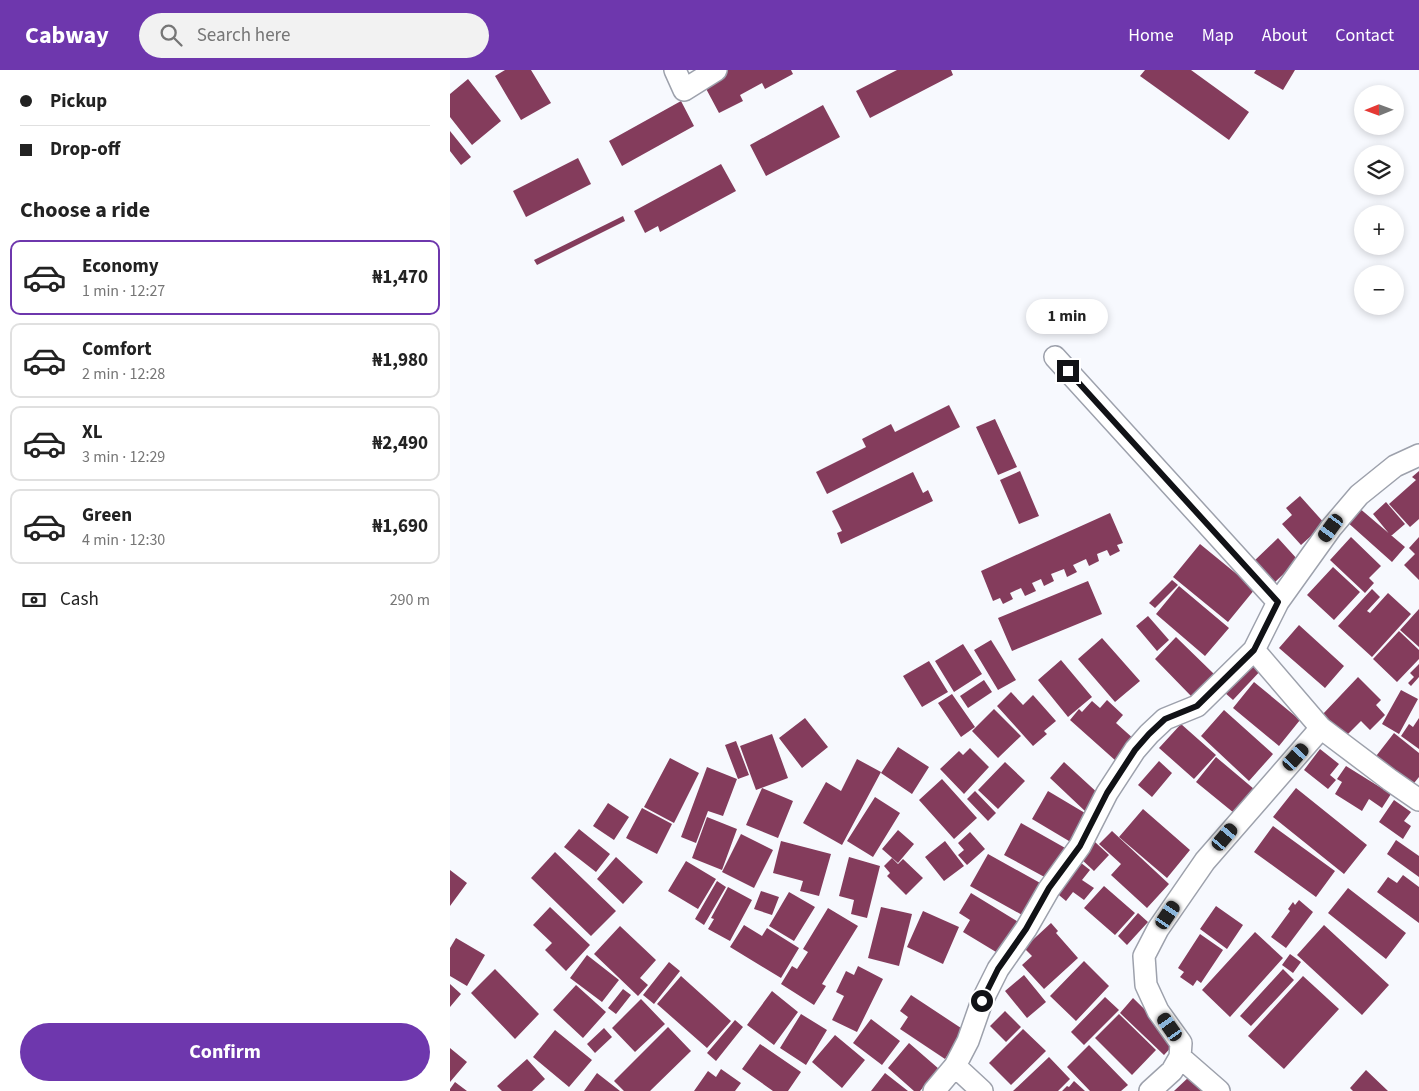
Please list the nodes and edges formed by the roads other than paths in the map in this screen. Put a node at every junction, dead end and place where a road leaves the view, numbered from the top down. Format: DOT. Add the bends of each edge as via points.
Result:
graph roads {
  1 [pos="675,70"];
  2 [pos="716,70"];
  3 [pos="1055,357"];
  4 [pos="1419,455"];
  5 [pos="1278,602"];
  6 [pos="1254,650"];
  7 [pos="1321,728"];
  8 [pos="1419,800"];
  9 [pos="1180,1057"];
  10 [pos="955,1066"];
  11 [pos="934,1091"];
  12 [pos="982,1091"];
  13 [pos="1150,1091"];
  14 [pos="1219,1091"];
  1 -- 2 [label="street" via="684,90"];
  3 -- 5 [label="street"];
  4 -- 5 [label="street" via="1395,466 1359,496 1331,528"];
  5 -- 6 [label="street"];
  6 -- 7 [label="street"];
  6 -- 10 [label="street" via="1197,706 1165,719 1135,750 1107,793 1080,846 998,969"];
  7 -- 8 [label="street"];
  7 -- 9 [label="street" via="1205,861 1158,929 1144,956 1146,984 1158,1011 1181,1043"];
  9 -- 13 [label="street" via="1172,1071"];
  9 -- 14 [label="street"];
  10 -- 11 [label="street"];
  10 -- 12 [label="street"];
}
